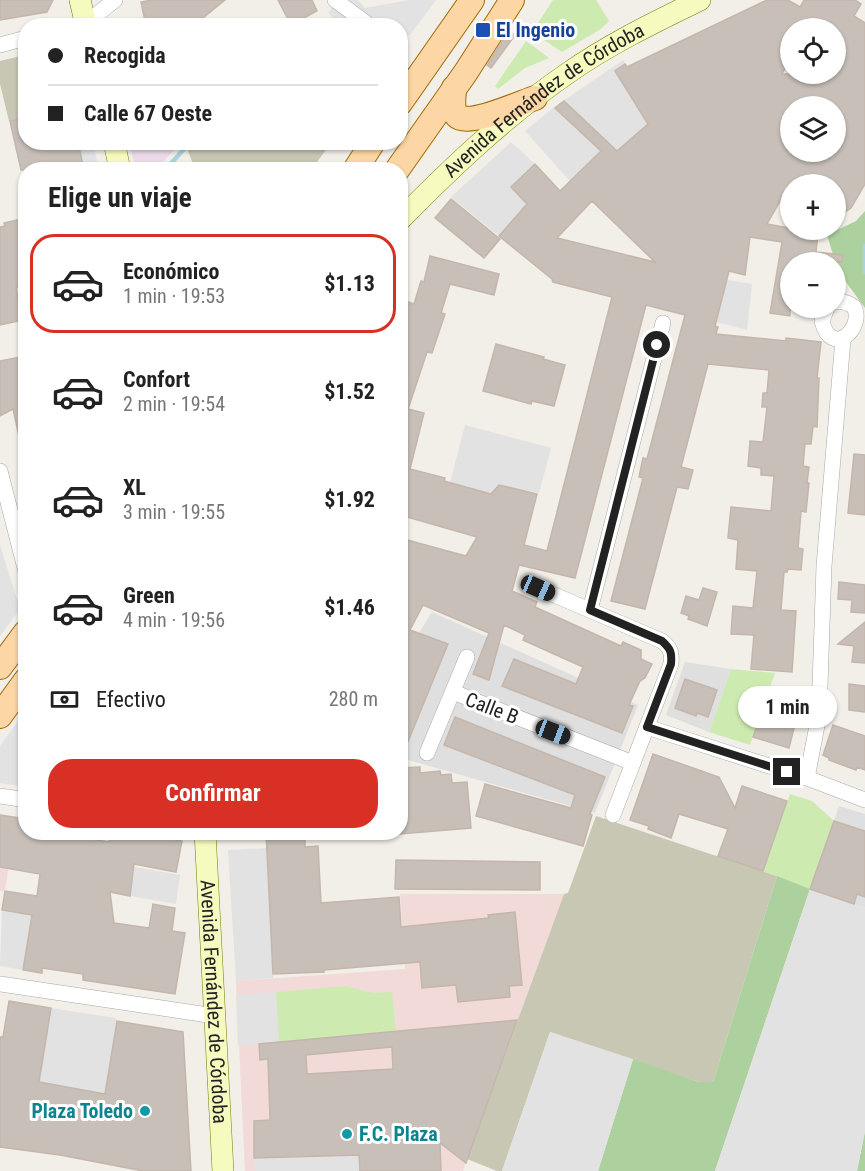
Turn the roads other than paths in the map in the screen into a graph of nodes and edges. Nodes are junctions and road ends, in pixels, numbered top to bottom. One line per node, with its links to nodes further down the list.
1 (80, 0): 7 (main road)
2 (115, 0): 8 (street)
3 (336, 0): 9 (street)
4 (472, 0): 13 (main road)
5 (512, 0): 12 (main road)
6 (699, 0): 14 (main road, Avenida Fernández de Córdoba)
7 (82, 18)
8 (92, 18)
9 (360, 18)
10 (18, 40): 11 (street)
11 (0, 45)
12 (454, 88): 14 (main road); 15 (main road)
13 (408, 92)
14 (535, 98): 16 (main road, Avenida Fernández de Córdoba)
15 (403, 162)
16 (408, 212)
17 (846, 302): 20 (street)
18 (822, 318): 20 (street)
19 (663, 323): 24 (street)
20 (843, 339): 34 (street)
21 (0, 471): 22 (street)
22 (18, 542)
23 (538, 588): 24 (street)
24 (590, 610): 31 (street)
25 (18, 643): 27 (main road)
26 (467, 657): 29 (street)
27 (0, 667)
28 (18, 691): 30 (main road)
29 (453, 692): 32 (street); 33 (street, Calle B)
30 (0, 716)
31 (647, 727): 33 (street); 34 (street)
32 (427, 753)
33 (633, 763): 38 (street)
34 (807, 778): 37 (street)
35 (0, 796): 36 (street)
36 (18, 799)
37 (865, 800)
38 (613, 815)
39 (206, 840): 41 (main road, Avenida Fernández de Córdoba)
40 (0, 984): 41 (street)
41 (215, 1016): 42 (main road, Avenida Fernández de Córdoba)
42 (223, 1171)

